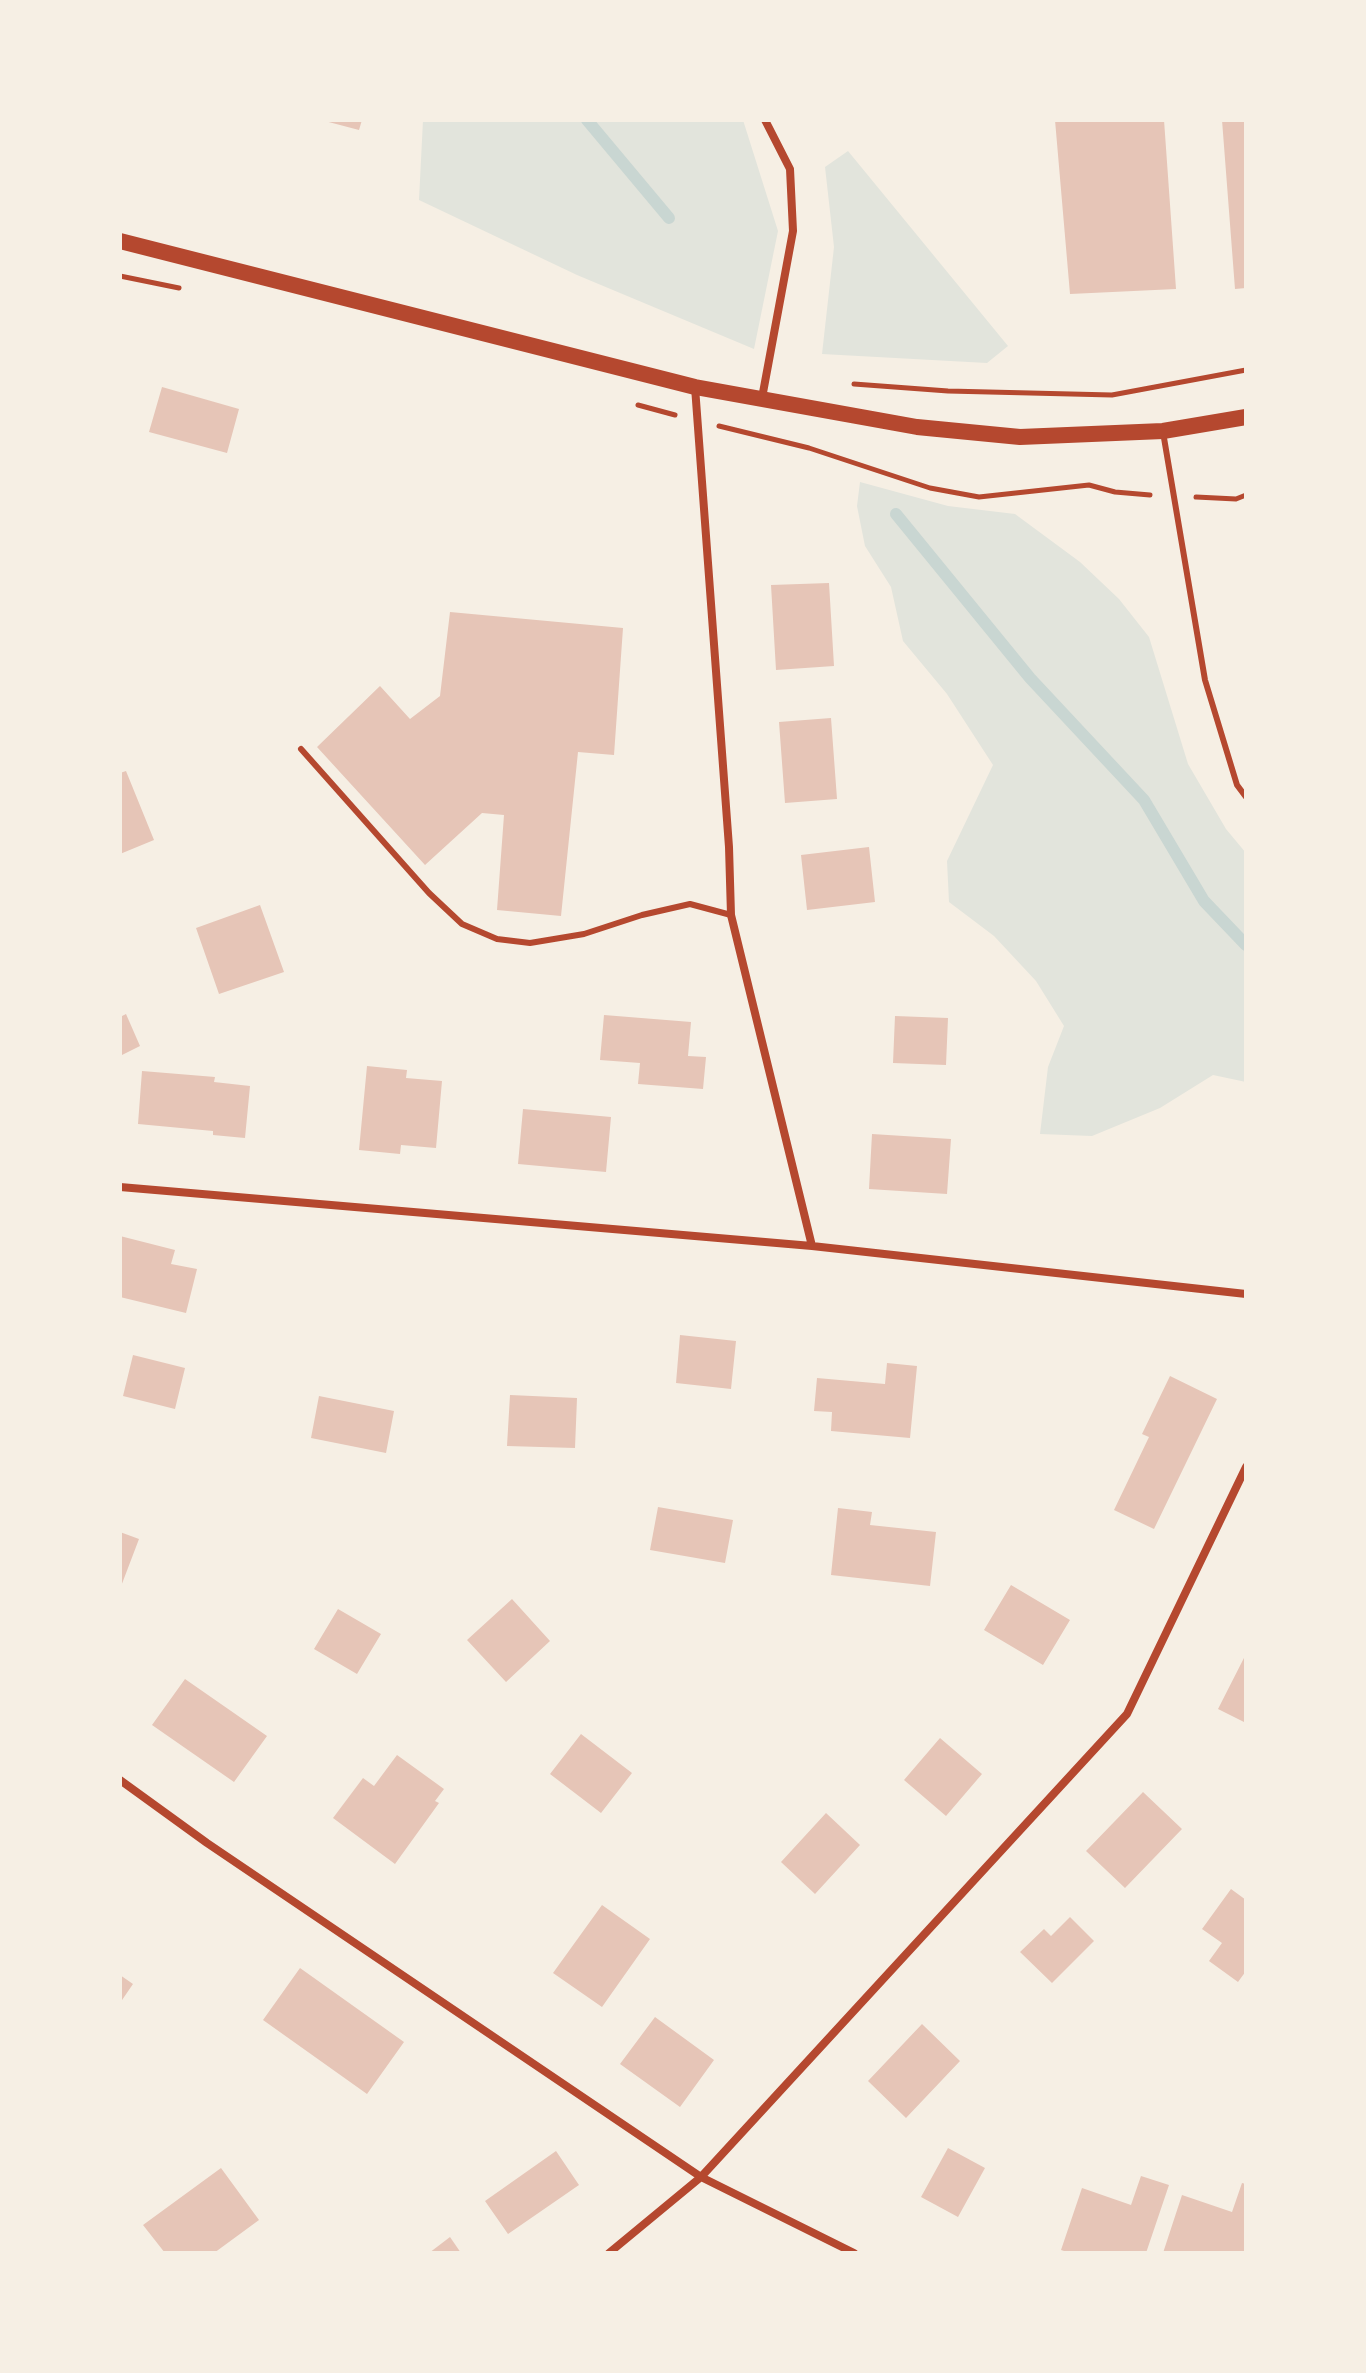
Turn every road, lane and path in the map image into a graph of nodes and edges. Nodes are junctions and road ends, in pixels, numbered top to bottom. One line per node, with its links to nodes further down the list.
1 (765, 120): 6 (street)
2 (120, 241): 5 (main road)
3 (1246, 370): 4 (path)
4 (844, 383)
5 (695, 387): 6 (main road); 11 (street)
6 (762, 398): 8 (main road)
7 (1246, 417): 8 (main road)
8 (1163, 431): 10 (lane)
9 (301, 749): 11 (lane)
10 (1246, 797)
11 (731, 915): 13 (street)
12 (120, 1187): 13 (street)
13 (812, 1246): 14 (street)
14 (1246, 1294)
15 (1246, 1467): 17 (street)
16 (120, 1780): 17 (street)
17 (701, 2177): 18 (street); 19 (street)
18 (609, 2253)
19 (854, 2253)

